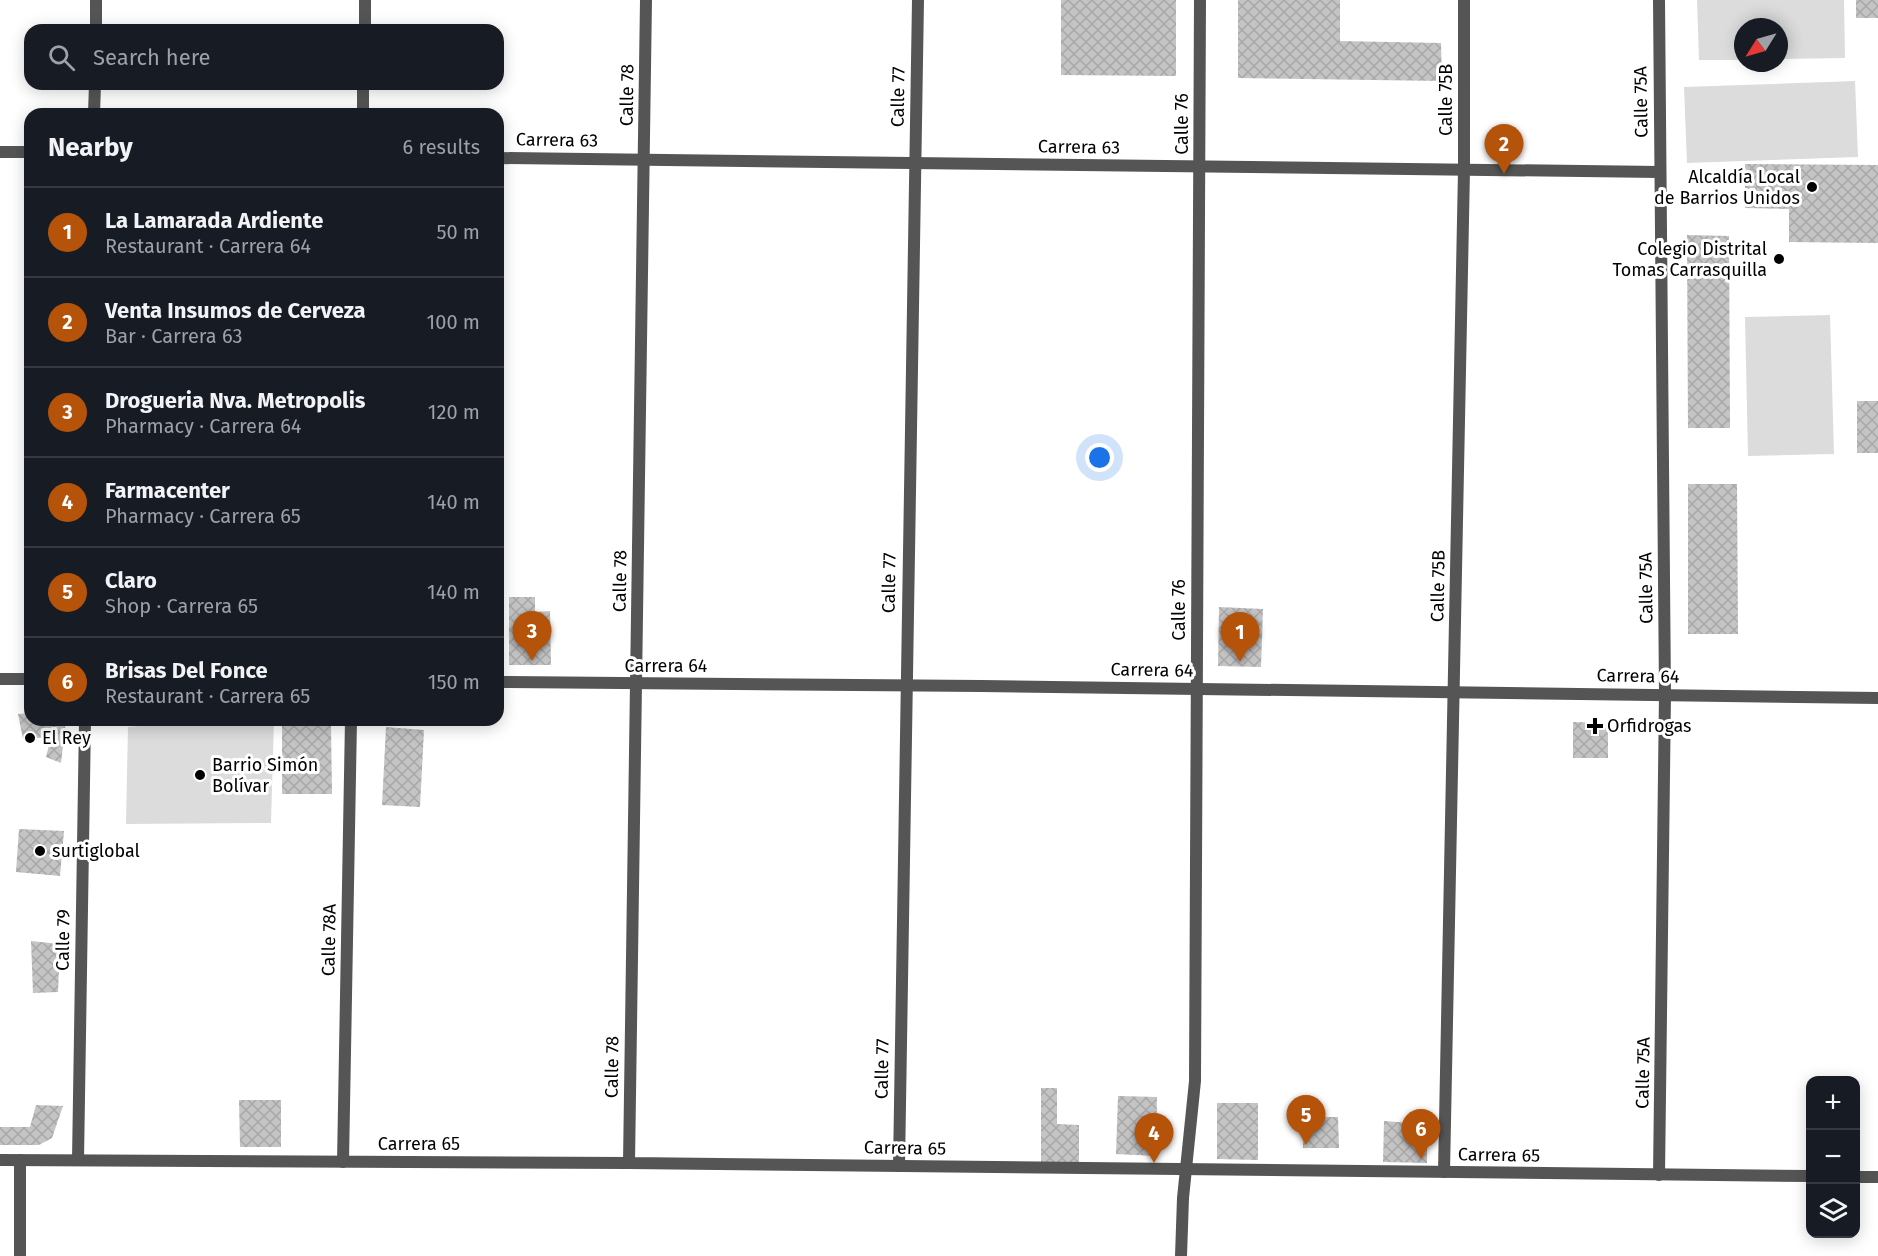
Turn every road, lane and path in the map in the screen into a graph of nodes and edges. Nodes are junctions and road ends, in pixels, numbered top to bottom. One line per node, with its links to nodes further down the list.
1 (96, 0): 8 (street)
2 (365, 0): 9 (street)
3 (646, 0): 17 (street, Calle 78)
4 (918, 0): 18 (street, Calle 77)
5 (1200, 0): 19 (street, Calle 76)
6 (1464, 0): 20 (street, Calle 75B)
7 (1659, 0): 21 (street, Calle 75A)
8 (96, 24)
9 (364, 24)
10 (95, 90): 12 (street)
11 (363, 90): 13 (street)
12 (94, 108)
13 (363, 108)
14 (0, 152): 15 (street)
15 (24, 152)
16 (504, 158): 17 (street, Carrera 63)
17 (644, 160): 18 (street, Carrera 63); 25 (street, Calle 78)
18 (915, 163): 19 (street, Carrera 63); 26 (street, Calle 77)
19 (1199, 166): 20 (street, Carrera 63); 27 (street, Calle 76)
20 (1464, 170): 21 (street, Carrera 63); 28 (street, Calle 75B)
21 (1660, 172): 29 (street, Calle 75A)
22 (0, 679): 23 (street)
23 (24, 679)
24 (504, 682): 25 (street, Carrera 64)
25 (636, 683): 26 (street, Carrera 64); 37 (street, Calle 78)
26 (905, 685): 27 (street, Carrera 64); 38 (street, Calle 77)
27 (1197, 688): 28 (street, Carrera 64); 39 (street, Calle 76)
28 (1454, 692): 29 (street, Carrera 64); 40 (street, Calle 75B)
29 (1665, 694): 30 (street, Carrera 64); 41 (street, Calle 75A)
30 (1878, 698)
31 (85, 726): 35 (street, Calle 79)
32 (351, 726): 36 (street, Calle 78A)
33 (0, 1160): 34 (street, Carrera 65)
34 (20, 1160): 35 (street, Carrera 65); 45 (street)
35 (78, 1160): 36 (street, Carrera 65)
36 (343, 1162): 37 (street, Carrera 65)
37 (629, 1163): 38 (street, Carrera 65)
38 (898, 1166): 39 (street, Carrera 65)
39 (1187, 1169): 40 (street, Carrera 65); 46 (street, Calle 76)
40 (1444, 1172): 41 (street, Carrera 65)
41 (1659, 1175): 42 (street, Carrera 65)
42 (1806, 1176)
43 (1860, 1177): 44 (street)
44 (1878, 1177)
45 (20, 1256)
46 (1181, 1256)

